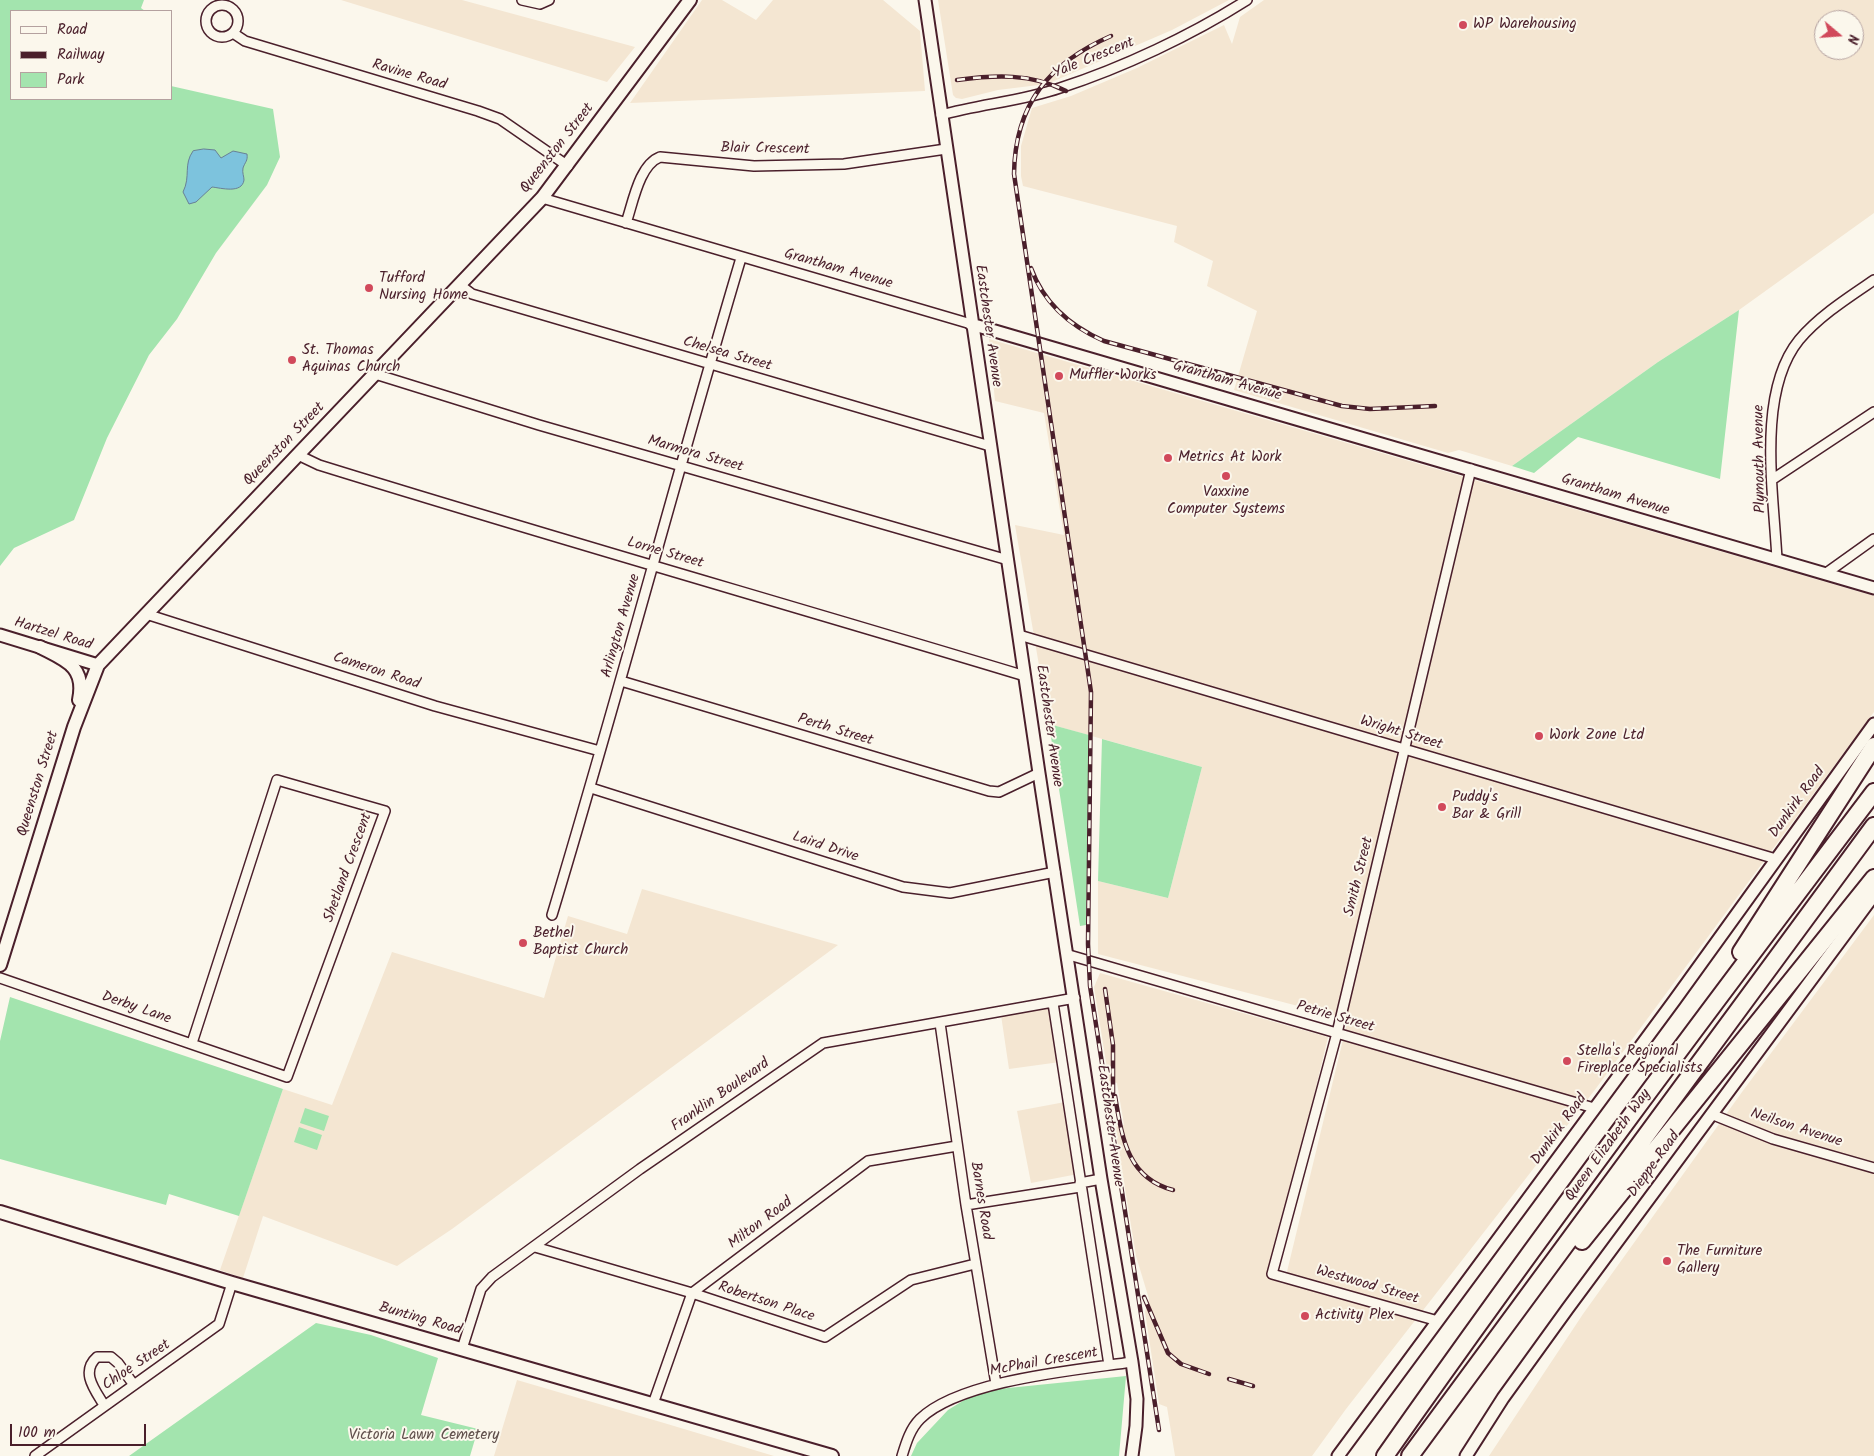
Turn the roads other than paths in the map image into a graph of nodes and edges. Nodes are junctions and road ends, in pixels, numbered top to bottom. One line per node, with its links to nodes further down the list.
1 (522, 0): 2 (street)
2 (548, 0)
3 (690, 0): 9 (main road, Queenston Street)
4 (925, 0): 7 (street, Eastchester Avenue)
5 (1247, 0): 7 (street, Yale Crescent)
6 (233, 33): 9 (street, Ravine Road)
7 (941, 115): 8 (street, Eastchester Avenue)
8 (946, 149): 11 (street, Blair Crescent); 15 (street, Eastchester Avenue)
9 (568, 166): 10 (main road, Queenston Street)
10 (542, 198): 11 (street, Grantham Avenue); 14 (main road, Queenston Street)
11 (626, 223): 12 (street, Grantham Avenue)
12 (741, 258): 15 (street, Grantham Avenue); 16 (street, Arlington Avenue)
13 (1874, 280): 23 (street, Plymouth Avenue)
14 (460, 285): 16 (street, Chelsea Street); 17 (main road, Queenston Street)
15 (972, 324): 19 (street, Eastchester Avenue); 22 (street, Grantham Avenue)
16 (710, 364): 19 (street, Chelsea Street); 21 (street, Arlington Avenue)
17 (375, 374): 20 (main road, Queenston Street); 21 (street, Marmora Street)
18 (1874, 412): 23 (street)
19 (990, 446): 25 (street, Eastchester Avenue)
20 (298, 455): 27 (street, Lorne Street); 30 (main road, Queenston Street)
21 (680, 465): 25 (street, Marmora Street); 27 (street, Arlington Avenue)
22 (1471, 469): 26 (street, Grantham Avenue); 40 (street, Smith Street)
23 (1773, 479): 26 (street, Plymouth Avenue)
24 (1874, 539): 28 (street)
25 (1008, 560): 32 (street, Eastchester Avenue)
26 (1777, 560): 28 (street, Grantham Avenue)
27 (654, 565): 35 (street, Lorne Street); 36 (street, Arlington Avenue)
28 (1825, 574): 29 (street, Grantham Avenue)
29 (1874, 588)
30 (146, 614): 34 (main road, Queenston Street); 41 (street, Cameron Road)
31 (0, 634): 33 (street, Hartzel Road)
32 (1020, 635): 35 (street, Eastchester Avenue); 40 (street, Wright Street)
33 (40, 647): 34 (street, Hartzel Road); 38 (main road)
34 (98, 665): 38 (main road, Queenston Street)
35 (1025, 676): 42 (street, Eastchester Avenue)
36 (621, 681): 41 (street, Arlington Avenue); 42 (street, Perth Street)
37 (1874, 724): 46 (street, Dunkirk Road)
38 (74, 727): 52 (main road, Queenston Street)
39 (1874, 746): 54 (highway)
40 (1405, 750): 46 (street, Wright Street); 58 (street, Smith Street)
41 (600, 751): 43 (street, Arlington Avenue)
42 (1039, 773): 47 (street, Eastchester Avenue)
43 (591, 788): 47 (street, Laird Drive); 50 (street, Arlington Avenue)
44 (1874, 792): 54 (highway, Queen Elizabeth Way)
45 (1874, 826): 74 (highway, Queen Elizabeth Way)
46 (1776, 859): 61 (street, Dunkirk Road)
47 (1055, 872): 51 (street, Eastchester Avenue)
48 (1874, 878): 74 (highway)
49 (1872, 901): 62 (street, Dieppe Road)
50 (552, 915)
51 (1069, 955): 55 (street, Eastchester Avenue); 58 (street, Petrie Street)
52 (0, 964)
53 (0, 978): 59 (street, Derby Lane)
54 (1722, 992): 88 (highway, Queen Elizabeth Way)
55 (1076, 998): 56 (street, Franklin Boulevard); 65 (street, Eastchester Avenue)
56 (1053, 1003): 57 (street, Franklin Boulevard); 66 (street)
57 (940, 1023): 63 (street, Barnes Road); 69 (street, Franklin Boulevard)
58 (1337, 1032): 61 (street, Petrie Street); 71 (street, Smith Street)
59 (192, 1043): 60 (street, Derby Lane); 60 (street, Shetland Crescent)
60 (262, 1068)
61 (1594, 1108): 75 (street, Dunkirk Road)
62 (1711, 1114): 64 (street, Neilson Avenue); 90 (street, Dieppe Road)
63 (957, 1146): 67 (street, Barnes Road); 73 (street, Milton Road)
64 (1874, 1168)
65 (1102, 1179): 66 (street); 77 (street, Eastchester Avenue)
66 (1080, 1185): 67 (street); 78 (street)
67 (966, 1205): 70 (street, Barnes Road)
68 (0, 1212): 72 (main road, Bunting Road)
69 (535, 1247): 73 (street, Robertson Place); 76 (street, Franklin Boulevard)
70 (976, 1264): 73 (street, Robertson Place); 79 (street, Barnes Road)
71 (1288, 1278): 75 (street, Westwood Street)
72 (232, 1283): 76 (main road, Bunting Road); 80 (street, Chloe Street)
73 (692, 1294): 81 (street)
74 (1525, 1304): 89 (highway, Queen Elizabeth Way)
75 (1438, 1321): 87 (street, Dunkirk Road)
76 (462, 1349): 81 (main road, Bunting Road)
77 (1132, 1362): 78 (street, McPhail Crescent); 86 (street, Eastchester Avenue)
78 (1109, 1365): 79 (street, McPhail Crescent)
79 (996, 1384): 85 (street, McPhail Crescent)
80 (134, 1385): 82 (street, Chloe Street); 82 (street)
81 (653, 1404): 84 (main road, Bunting Road)
82 (104, 1405): 83 (street, Chloe Street)
83 (34, 1456)
84 (832, 1456)
85 (902, 1456)
86 (1132, 1456)
87 (1338, 1456)
88 (1385, 1456)
89 (1410, 1456)
90 (1466, 1456)

